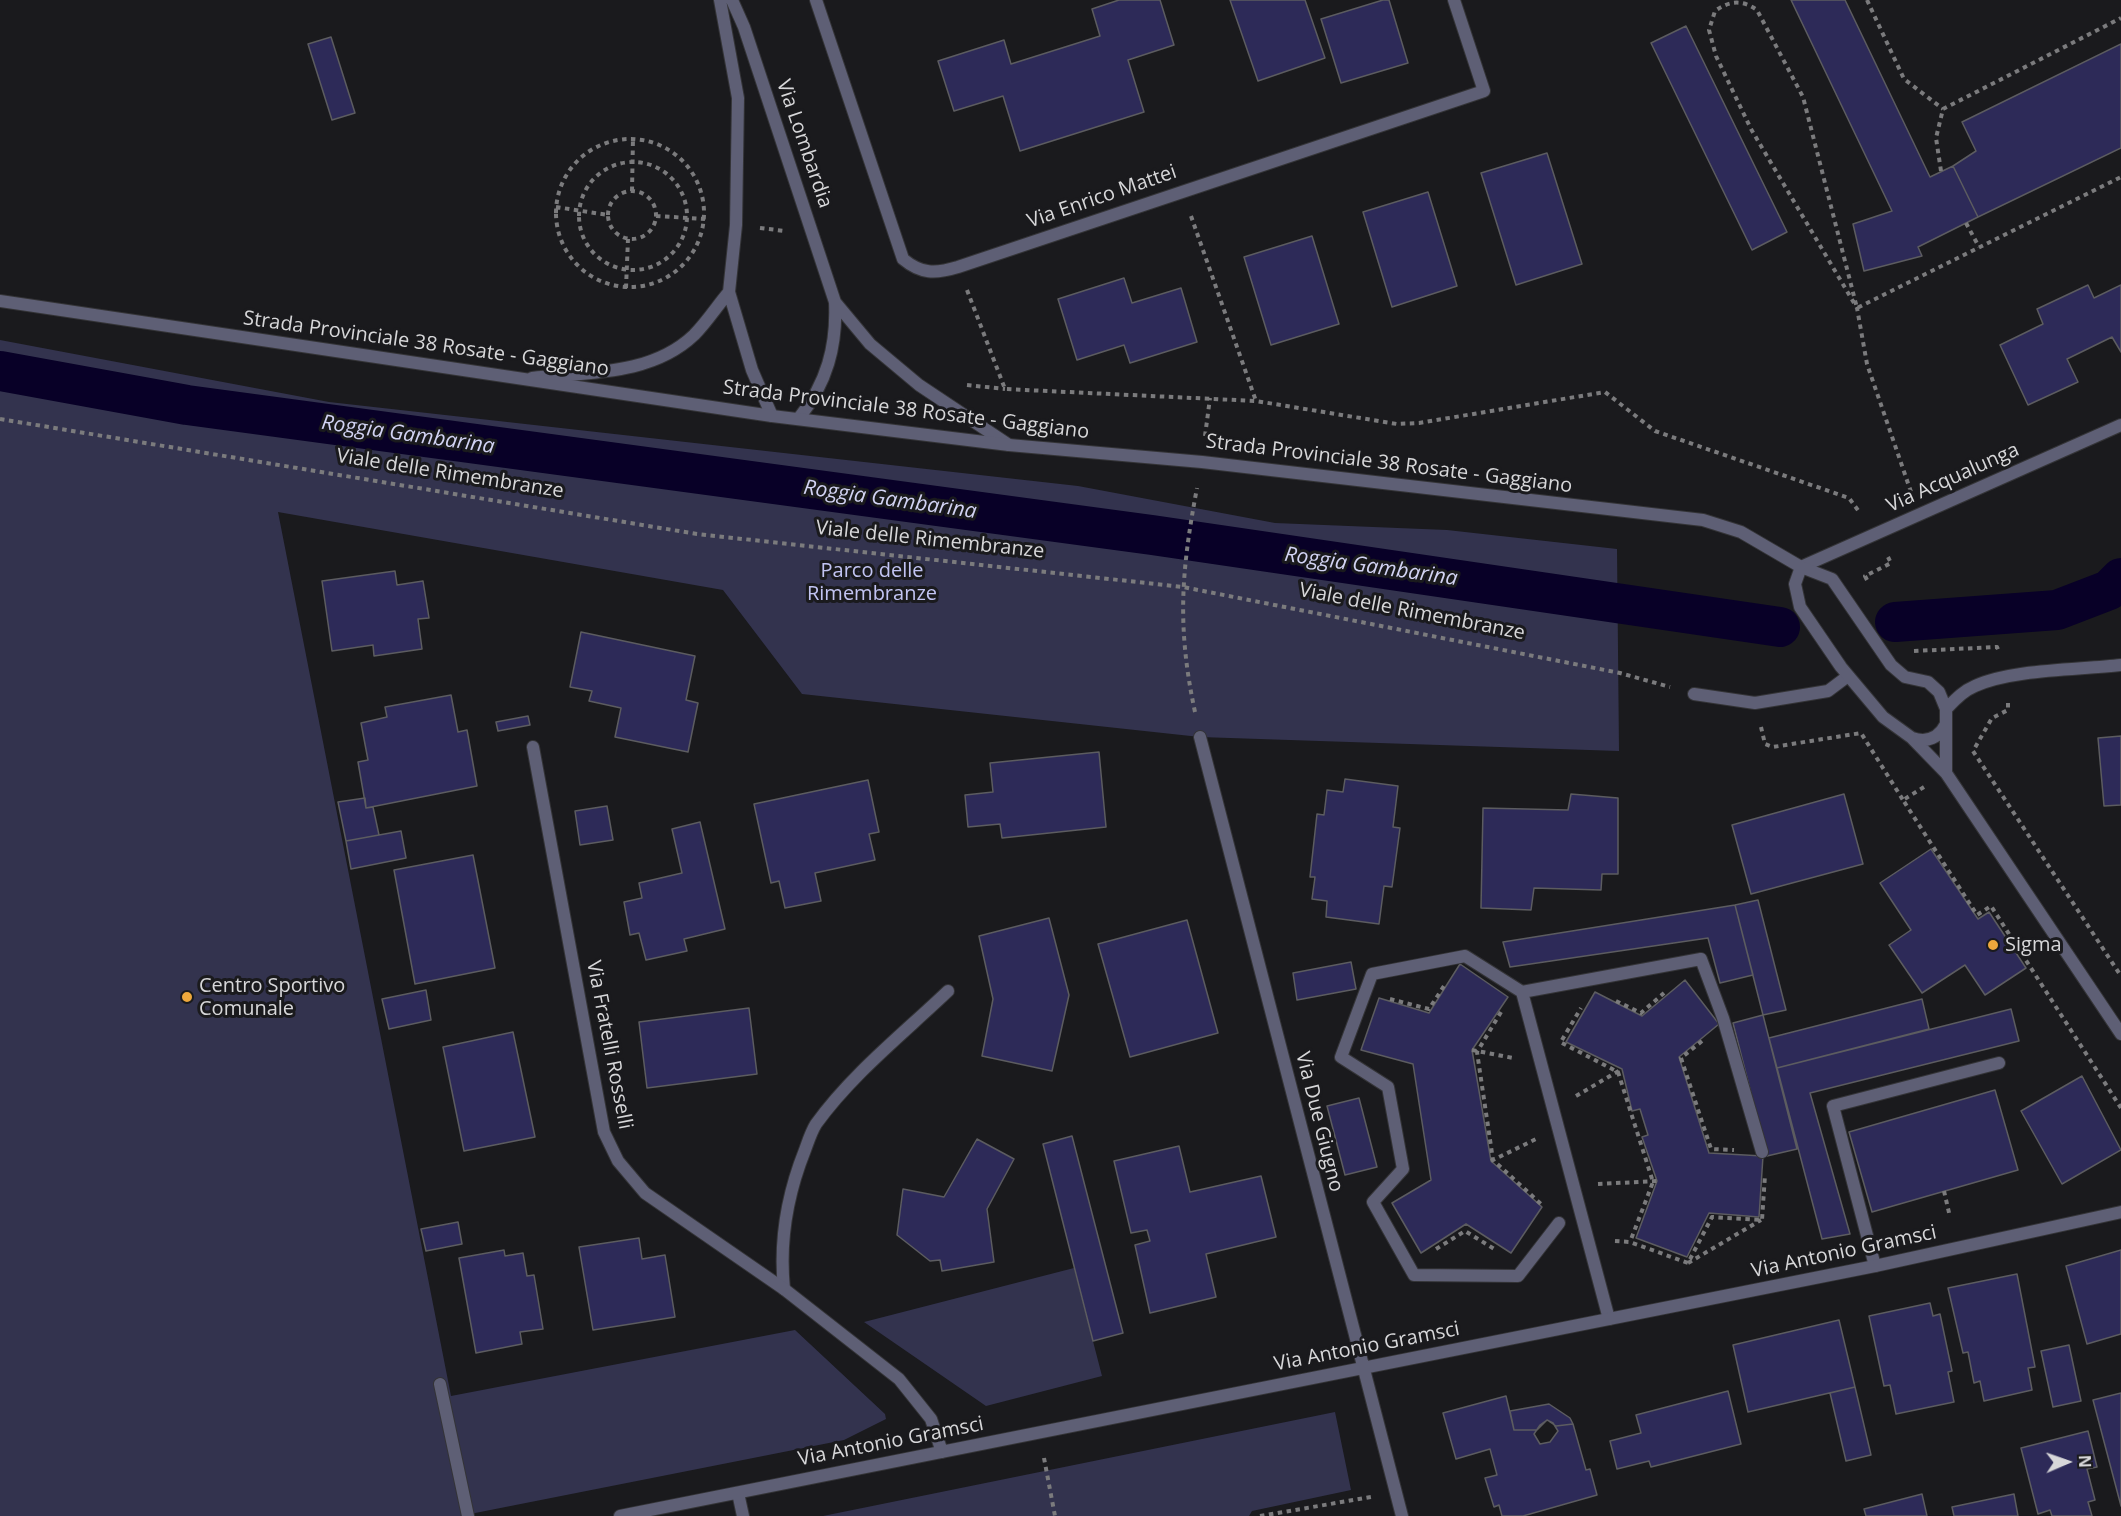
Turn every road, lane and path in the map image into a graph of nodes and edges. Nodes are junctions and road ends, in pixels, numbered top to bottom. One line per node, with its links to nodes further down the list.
1 (720, 0): 23 (street)
2 (732, 0): 25 (street, Via Lombardia)
3 (816, 0): 20 (street, Via Enrico Mattei)
4 (1454, 0): 12 (street, Via Enrico Mattei)
5 (1868, 0): 7 (path)
6 (2121, 18): 7 (path)
7 (1943, 109): 10 (path)
8 (633, 138): 9 (path); 14 (path); 22 (path)
9 (633, 161): 13 (path); 15 (path); 21 (path)
10 (1941, 171)
11 (2121, 177): 19 (path)
12 (1181, 190): 20 (street, Via Enrico Mattei); 28 (path)
13 (632, 191): 16 (path); 18 (path)
14 (556, 207): 15 (path); 22 (path)
15 (579, 211): 16 (path); 21 (path)
16 (608, 215): 18 (path)
17 (1966, 223): 19 (path)
18 (628, 239): 21 (path)
19 (1979, 248): 26 (path)
20 (958, 267): 28 (path)
21 (626, 270): 22 (path)
22 (626, 288)
23 (729, 292): 27 (street); 29 (street)
24 (0, 301): 27 (street, Strada Provinciale 38 Rosate - Gaggiano)
25 (835, 302): 30 (street, Via Lombardia); 33 (street, Via Lombardia)
26 (1857, 308): 26 (path); 34 (path)
27 (525, 379): 29 (street, Strada Provinciale 38 Rosate - Gaggiano)
28 (1256, 401): 36 (path)
29 (772, 416): 30 (street, Strada Provinciale 38 Rosate - Gaggiano)
30 (800, 418): 33 (street, Strada Provinciale 38 Rosate - Gaggiano)
31 (0, 419): 39 (path, Viale delle Rimembranze)
32 (2121, 425): 34 (street, Via Acqualunga)
33 (1009, 445): 37 (street, Strada Provinciale 38 Rosate - Gaggiano)
34 (1919, 515): 36 (street, Via Acqualunga)
35 (1192, 518): 39 (path)
36 (1875, 534): 37 (street, Via Acqualunga); 38 (path)
37 (1801, 567): 42 (street); 46 (street, Strada Provinciale 38 Rosate - Gaggiano)
38 (1870, 586)
39 (1183, 587): 44 (path, Viale delle Rimembranze); 48 (path)
40 (1907, 651): 43 (path)
41 (2121, 665): 43 (street)
42 (1848, 676): 45 (street); 49 (street)
43 (2006, 677): 46 (street); 53 (path)
44 (1694, 694): 45 (street)
45 (1755, 703): 52 (path)
46 (1946, 709): 47 (street)
47 (1946, 724): 49 (street); 51 (street)
48 (1200, 737): 95 (street, Via Due Giugno)
49 (1912, 738): 51 (street)
50 (533, 747): 93 (street, Via Fratelli Rosselli)
51 (1946, 772): 52 (path); 62 (street)
52 (1903, 800): 73 (path)
53 (2121, 976)
54 (1447, 980): 58 (path)
55 (948, 991): 93 (street)
56 (1667, 991): 59 (path)
57 (1522, 992): 75 (street); 86 (street); 94 (street)
58 (1387, 998)
59 (1612, 998)
60 (1505, 1006): 65 (path)
61 (1582, 1006): 64 (path)
62 (2121, 1034)
63 (1706, 1038): 75 (path)
64 (1561, 1042): 66 (path); 69 (path)
65 (1475, 1051): 67 (path); 76 (path)
66 (1563, 1053)
67 (1524, 1061)
68 (1998, 1063): 92 (street)
69 (1620, 1071): 71 (path); 78 (path)
70 (1572, 1086): 71 (path)
71 (1574, 1097): 72 (path)
72 (1577, 1108)
73 (2121, 1108)
74 (1540, 1137): 76 (path)
75 (1762, 1152): 85 (path)
76 (1492, 1161): 82 (path)
77 (1594, 1174): 79 (path)
78 (1655, 1181): 79 (path); 87 (path)
79 (1596, 1185): 81 (path)
80 (1944, 1191): 84 (path)
81 (1599, 1196)
82 (1547, 1208)
83 (2121, 1212): 92 (street, Via Antonio Gramsci)
84 (1950, 1217)
85 (1762, 1220): 91 (path); 91 (path)
86 (1559, 1223)
87 (1630, 1242): 88 (path); 91 (path)
88 (1614, 1252)
89 (1429, 1253): 90 (path)
90 (1504, 1254)
91 (1688, 1263)
92 (1875, 1266): 94 (street, Via Antonio Gramsci)
93 (784, 1288): 98 (street, Via Fratelli Rosselli)
94 (1609, 1319): 95 (street, Via Antonio Gramsci)
95 (1362, 1368): 97 (street, Via Antonio Gramsci); 100 (street, Via Due Giugno)
96 (440, 1384): 101 (street)
97 (1040, 1432): 98 (street, Via Antonio Gramsci); 104 (path)
98 (942, 1452): 99 (street, Via Antonio Gramsci)
99 (738, 1493): 102 (street, Via Antonio Gramsci); 103 (street)
100 (1396, 1493): 105 (path); 106 (street, Via Due Giugno)
101 (468, 1516)
102 (620, 1516)
103 (743, 1516)
104 (1055, 1516)
105 (1260, 1516)
106 (1402, 1516)

